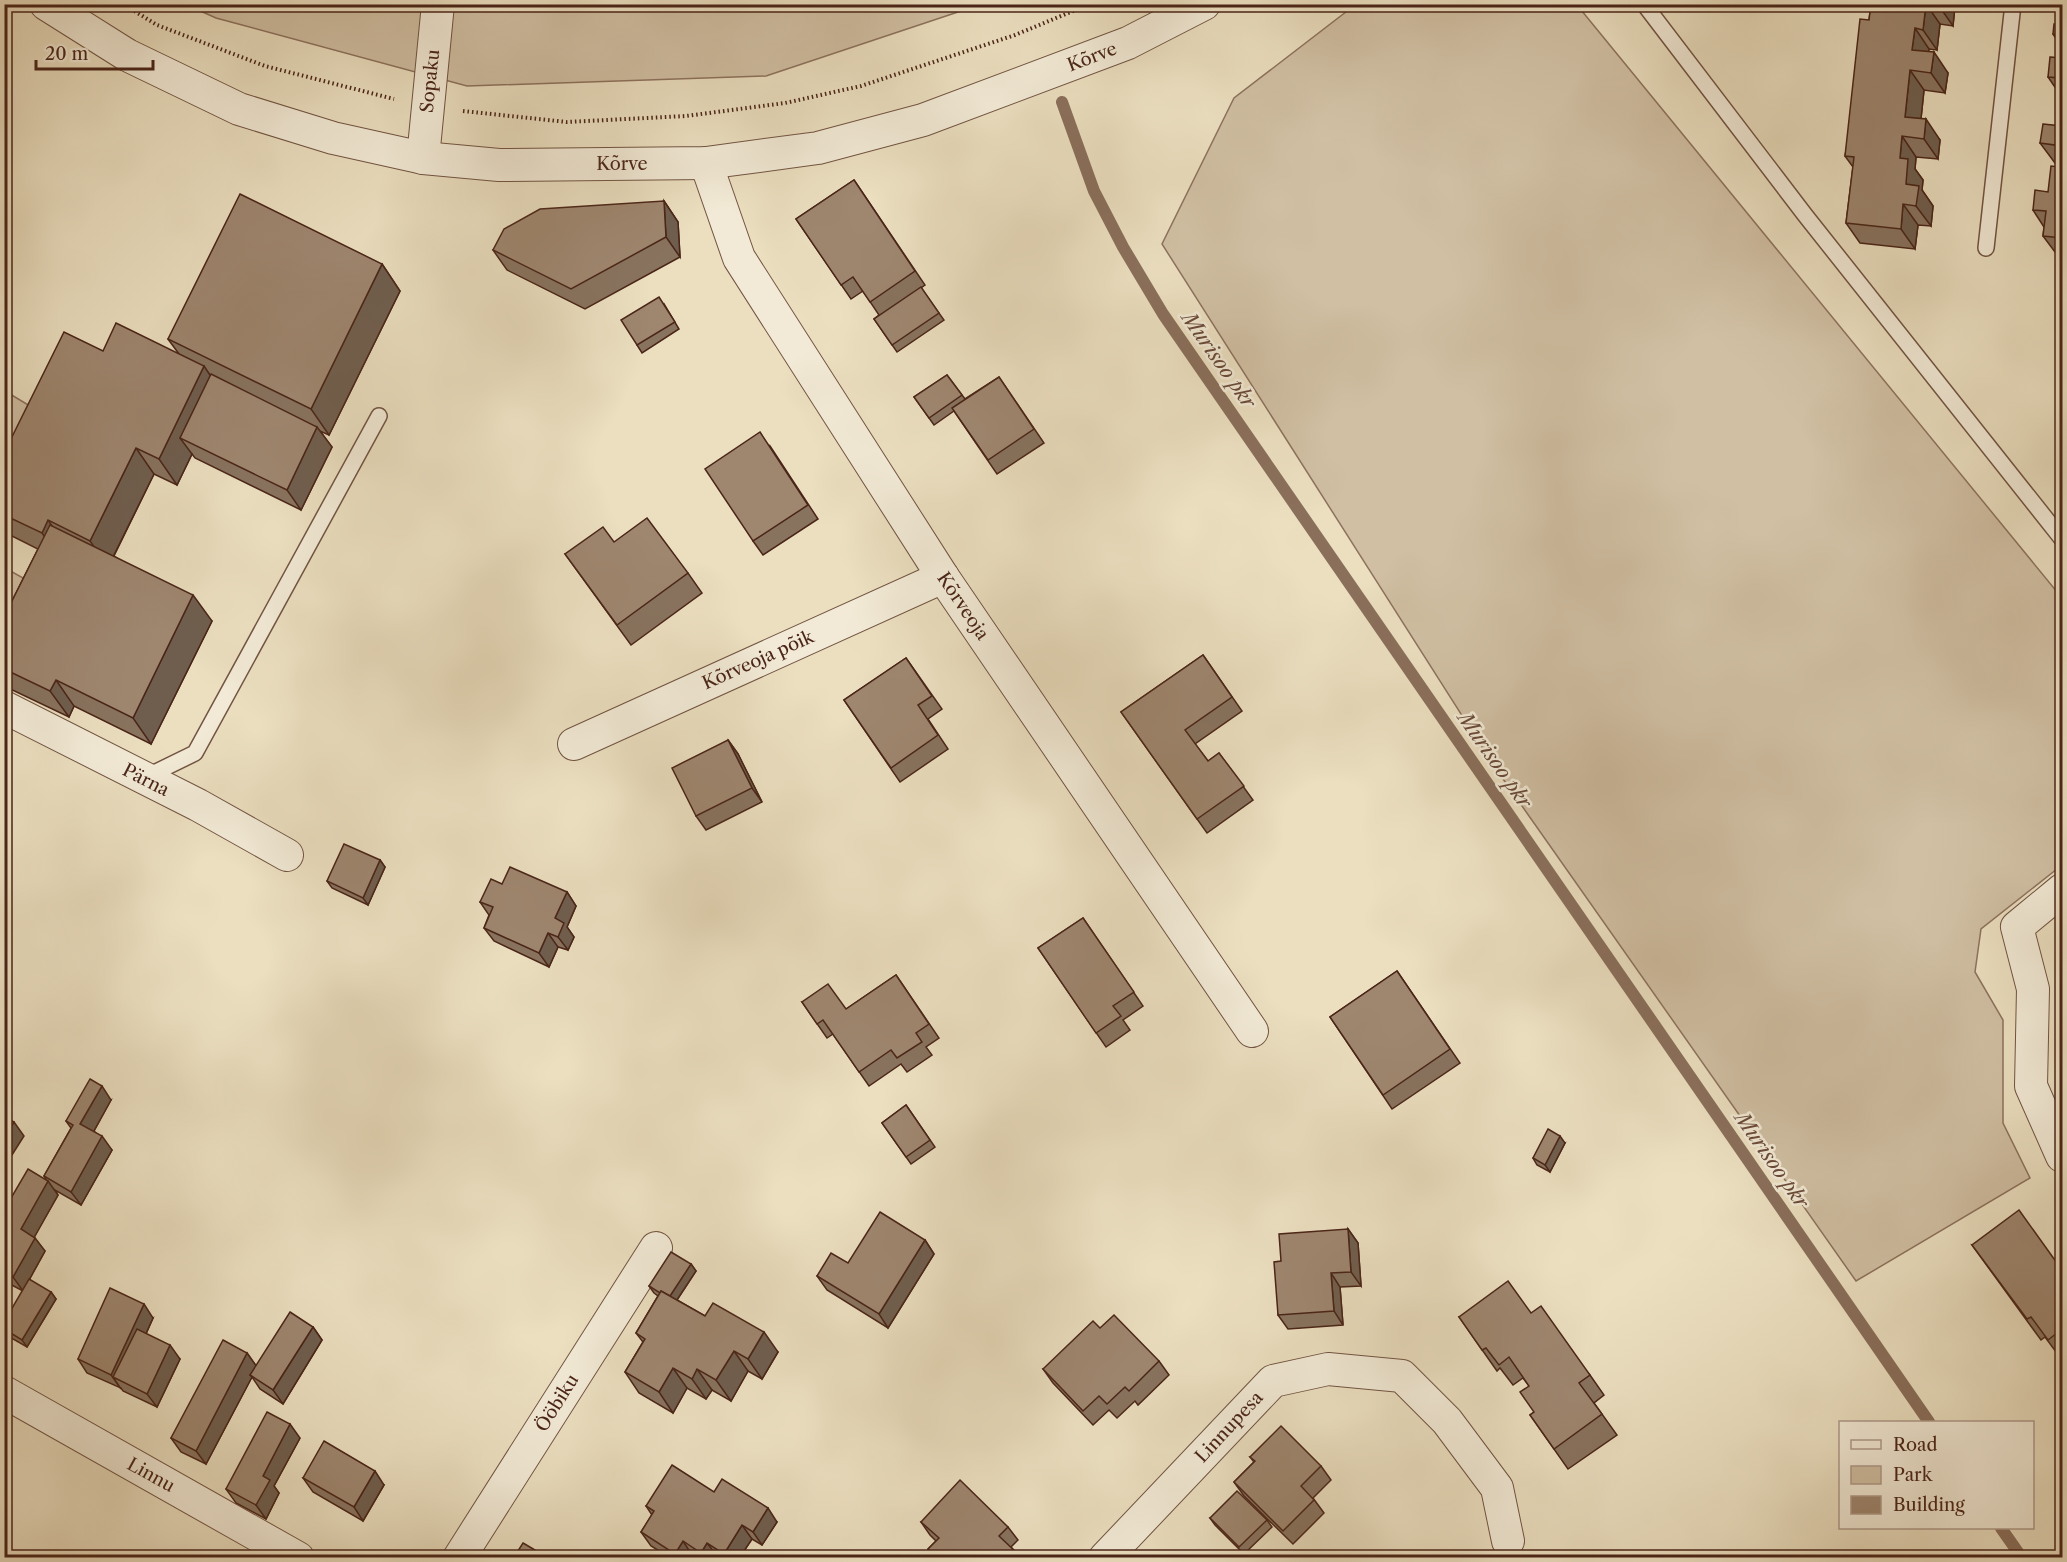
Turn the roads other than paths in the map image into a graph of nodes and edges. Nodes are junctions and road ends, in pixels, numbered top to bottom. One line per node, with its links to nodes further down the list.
1 (46, 4): 6 (street, Kõrve)
2 (438, 4): 6 (street, Sopaku)
3 (1204, 4): 7 (street, Kõrve)
4 (1644, 4): 10 (lane)
5 (2013, 4): 8 (lane)
6 (423, 158): 7 (street, Kõrve)
7 (705, 164): 11 (street, Kõrveoja)
8 (1986, 249)
9 (379, 416): 14 (lane)
10 (2062, 540)
11 (943, 577): 13 (street, Kõrveoja põik); 17 (street, Kõrveoja)
12 (4, 707): 14 (street, Pärna)
13 (574, 744)
14 (143, 779): 15 (street, Pärna)
15 (287, 855)
16 (2062, 890): 18 (street)
17 (1252, 1030)
18 (2062, 1156)
19 (656, 1248): 23 (street, Ööbiku)
20 (4, 1392): 22 (street, Linnu)
21 (1508, 1541): 24 (street, Linnupesa)
22 (298, 1557)
23 (459, 1557)
24 (1106, 1557)

